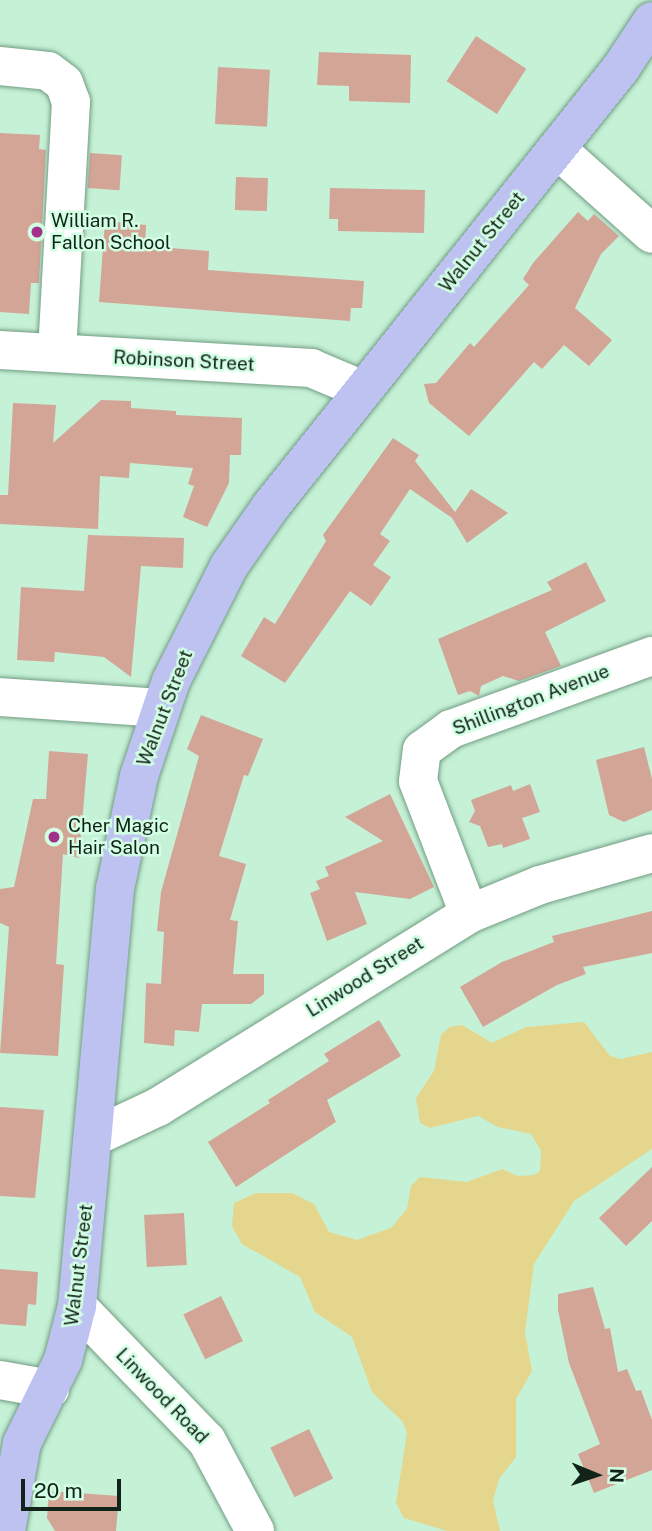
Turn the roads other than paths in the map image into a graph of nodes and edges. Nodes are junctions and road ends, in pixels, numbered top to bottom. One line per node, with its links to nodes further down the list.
1 (652, 21): 3 (main road, Walnut Street)
2 (0, 66): 6 (street)
3 (557, 149): 4 (street); 7 (main road, Walnut Street)
4 (652, 234)
5 (0, 350): 6 (street, Robinson Street)
6 (57, 353): 7 (street, Robinson Street)
7 (363, 390): 10 (main road, Walnut Street)
8 (652, 656): 12 (street, Shillington Avenue)
9 (0, 697): 10 (street)
10 (161, 708): 13 (main road, Walnut Street)
11 (652, 853): 12 (street, Linwood Street)
12 (469, 914): 13 (street, Linwood Street)
13 (94, 1137): 14 (main road, Walnut Street)
14 (77, 1306): 16 (main road, Walnut Street); 18 (street, Linwood Road)
15 (0, 1380): 16 (street)
16 (50, 1389): 17 (main road, Walnut Street)
17 (6, 1531)
18 (254, 1531)

